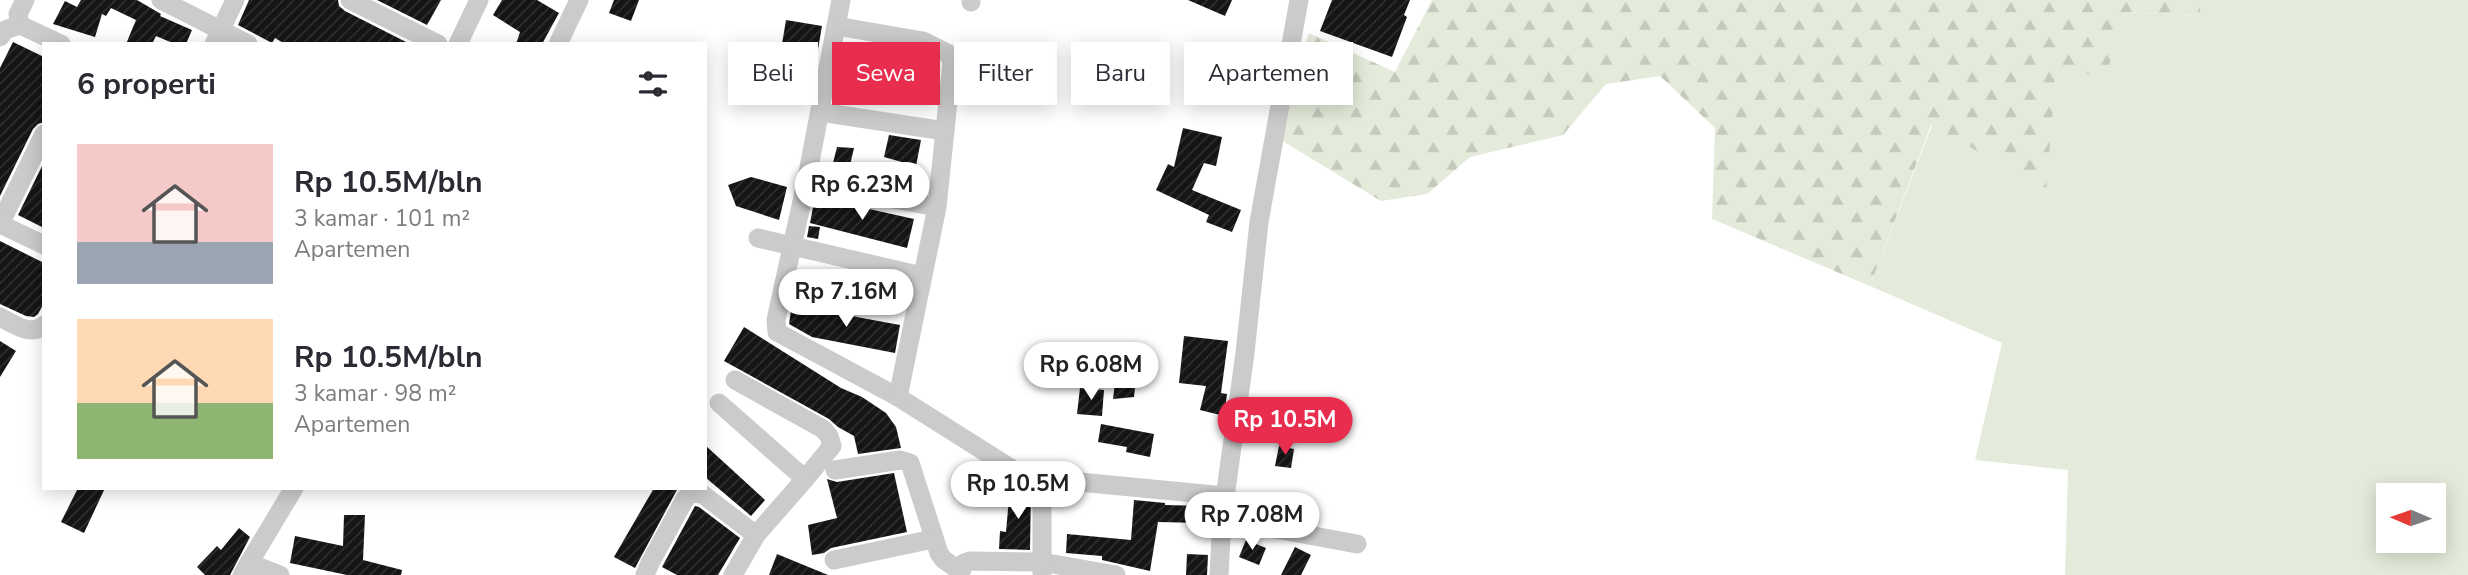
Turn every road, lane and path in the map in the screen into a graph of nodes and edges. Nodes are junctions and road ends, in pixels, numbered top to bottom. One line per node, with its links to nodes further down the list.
1 (25, 0): 9 (street)
2 (161, 0): 11 (street)
3 (235, 0): 11 (street)
4 (350, 0): 15 (street)
5 (478, 0): 16 (street)
6 (579, 0): 17 (street)
7 (841, 0): 10 (street)
8 (1299, 0): 37 (street)
9 (20, 25): 12 (street); 13 (street)
10 (836, 26): 18 (street); 19 (street)
11 (217, 36): 14 (street)
12 (0, 37)
13 (57, 42)
14 (240, 42)
15 (434, 42)
16 (459, 42)
17 (559, 42)
18 (820, 111): 19 (street); 21 (street)
19 (945, 131): 22 (street)
20 (42, 138): 23 (street)
21 (806, 183): 22 (street); 26 (street)
22 (937, 207): 27 (street)
23 (0, 224): 25 (street)
24 (758, 238): 26 (street)
25 (42, 244)
26 (792, 247): 27 (street); 31 (street)
27 (922, 275): 31 (street)
28 (0, 317): 29 (street)
29 (42, 327)
30 (736, 380): 34 (street)
31 (898, 397): 37 (street)
32 (719, 403): 34 (street)
33 (835, 470): 40 (street)
34 (805, 479): 39 (street)
35 (293, 490): 43 (street)
36 (1042, 494): 44 (street)
37 (1225, 496): 38 (street)
38 (1222, 519): 41 (street); 50 (street)
39 (756, 535): 47 (street); 48 (street)
40 (933, 539): 42 (street); 45 (street)
41 (1357, 544)
42 (834, 559)
43 (245, 569): 46 (street)
44 (1042, 569): 45 (street); 49 (street)
45 (960, 573)
46 (280, 575)
47 (645, 575)
48 (733, 575)
49 (1116, 575)
50 (1219, 575)

